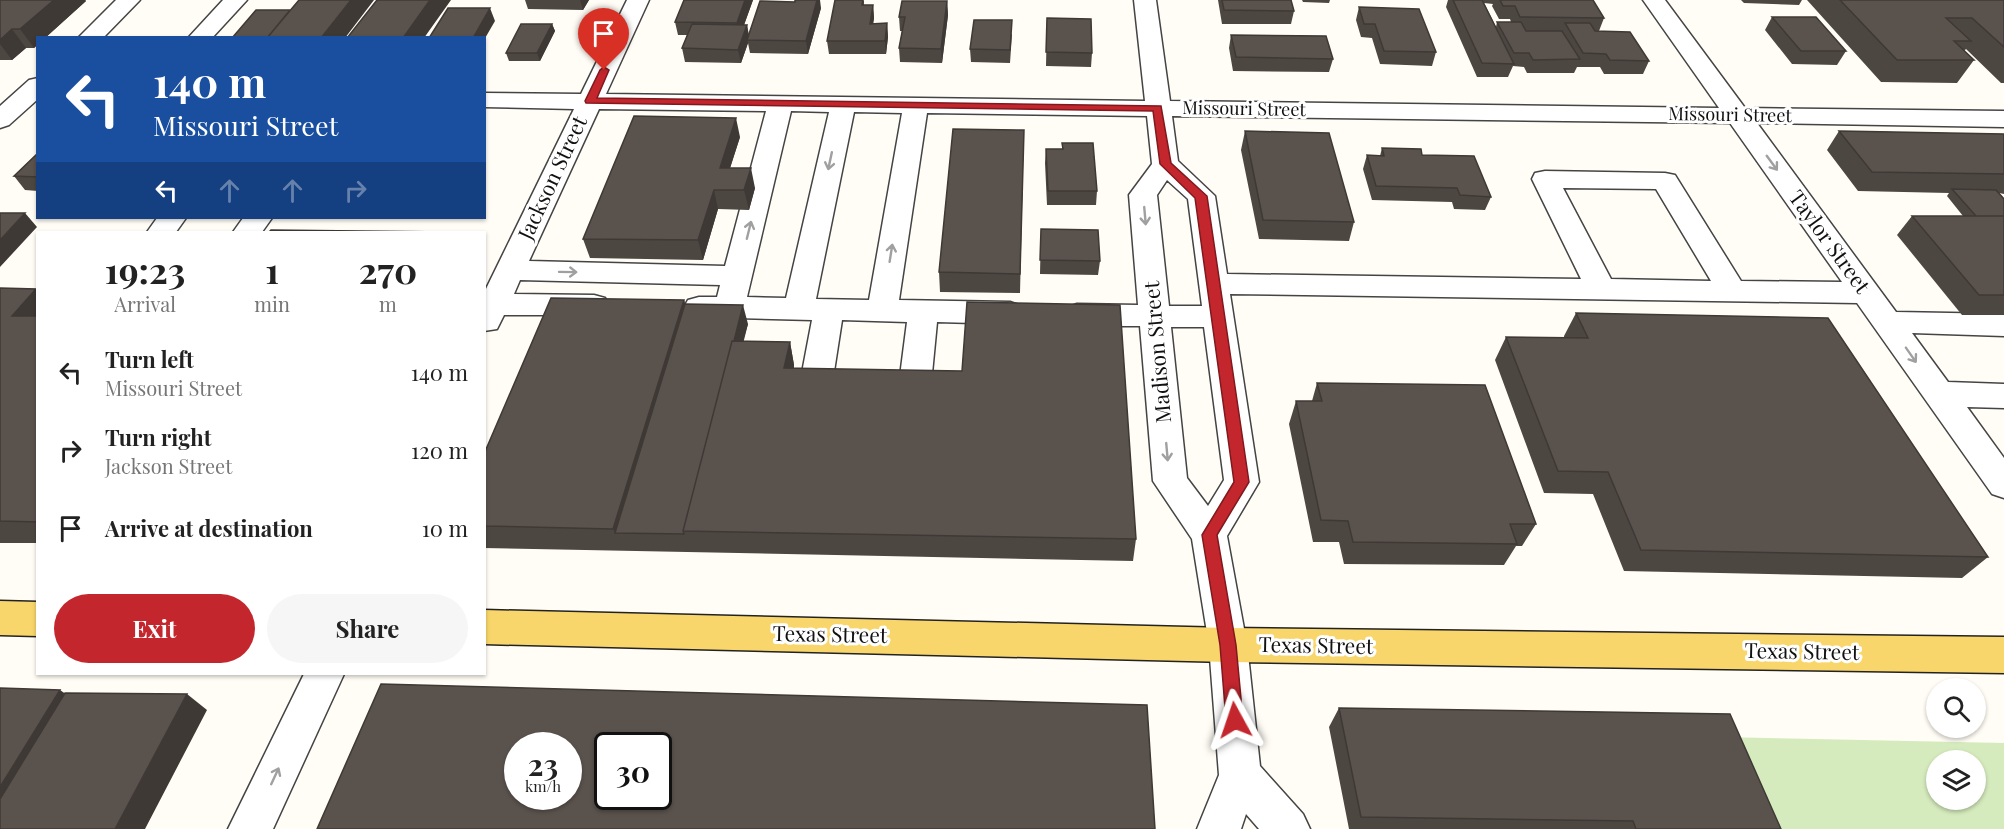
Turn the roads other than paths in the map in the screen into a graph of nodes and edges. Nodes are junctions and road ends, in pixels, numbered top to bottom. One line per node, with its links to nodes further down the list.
1 (129, 0): 6 (street)
2 (236, 0): 7 (street)
3 (638, 0): 11 (street, Jackson Street)
4 (1145, 0): 15 (street)
5 (1654, 0): 16 (street, Taylor Street)
6 (91, 36)
7 (201, 36)
8 (34, 91): 9 (street); 19 (street)
9 (0, 94)
10 (491, 100): 11 (street, Missouri Street); 17 (street)
11 (590, 101): 12 (street, Missouri Street); 25 (street, Jackson Street)
12 (781, 103): 13 (street, Missouri Street); 26 (street, one-way to 12)
13 (843, 104): 14 (street, Missouri Street); 34 (street, one-way to 34)
14 (916, 105): 15 (street, Missouri Street); 37 (street, one-way to 14)
15 (1157, 108): 16 (street, Missouri Street); 20 (street)
16 (1738, 115): 18 (street, Missouri Street); 30 (street, Taylor Street, one-way to 30)
17 (486, 117)
18 (2004, 119)
19 (0, 120)
20 (1165, 164): 27 (street); 39 (street, Madison Street, one-way to 39)
21 (171, 219): 23 (street)
22 (257, 219): 24 (street)
23 (161, 231)
24 (248, 231)
25 (510, 270): 26 (street, one-way to 26); 35 (street, Jackson Street)
26 (738, 276): 33 (street)
27 (1215, 284): 28 (street); 40 (street)
28 (1601, 289): 29 (street); 29 (street)
29 (1732, 291): 30 (street)
30 (1866, 293): 41 (street, Taylor Street)
31 (627, 306): 35 (street)
32 (672, 307): 33 (street)
33 (729, 308): 34 (street)
34 (798, 309): 36 (street)
35 (488, 310)
36 (829, 310): 37 (street); 43 (street)
37 (882, 311): 38 (street)
38 (923, 312): 39 (street); 44 (street)
39 (1155, 316): 40 (street); 48 (street, Madison Street, one-way to 48)
40 (1219, 317): 48 (street)
41 (1887, 322): 42 (street); 45 (street, Taylor Street, one-way to 45)
42 (2004, 325)
43 (817, 378)
44 (915, 384)
45 (1938, 394): 46 (street); 47 (street, Taylor Street)
46 (2004, 396)
47 (2004, 484)
48 (1209, 535): 52 (street, Madison Street)
49 (0, 618): 50 (main road)
50 (36, 618)
51 (486, 627): 52 (main road, Texas Street)
52 (1228, 645): 53 (main road, Texas Street); 55 (street, Madison Street)
53 (2004, 655)
54 (324, 675): 56 (street, one-way to 54)
55 (1240, 775): 57 (street, Madison Street); 58 (street)
56 (250, 829)
57 (1219, 829)
58 (1288, 829)

